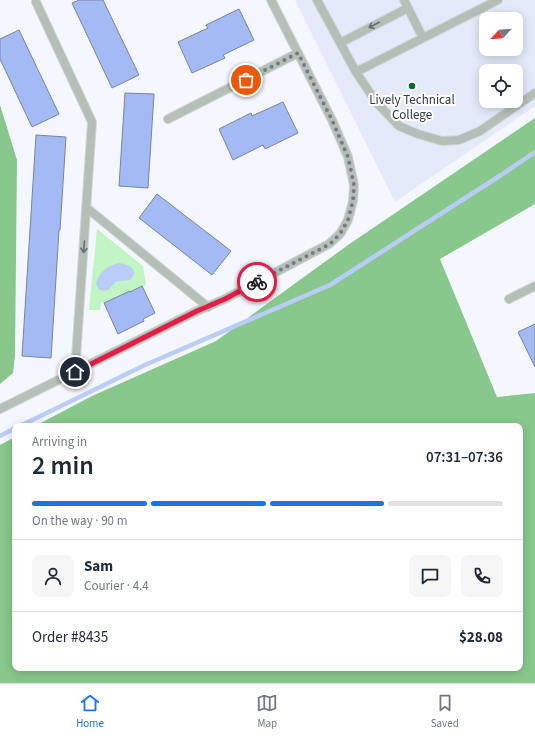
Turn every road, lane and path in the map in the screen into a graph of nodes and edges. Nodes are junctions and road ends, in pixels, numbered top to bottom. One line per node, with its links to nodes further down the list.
1 (271, 0): 9 (lane)
2 (316, 0): 8 (lane)
3 (404, 0): 6 (lane)
4 (498, 0): 7 (lane)
5 (36, 2): 13 (lane)
6 (408, 8): 7 (lane); 8 (lane, one-way to 8)
7 (423, 38): 10 (lane)
8 (340, 43): 10 (lane)
9 (298, 53): 12 (lane); 16 (lane)
10 (356, 72): 11 (lane)
11 (535, 93)
12 (168, 119)
13 (86, 208): 16 (lane); 17 (lane, one-way to 17)
14 (535, 286): 15 (lane)
15 (509, 299)
16 (208, 307): 17 (lane)
17 (75, 372): 18 (lane)
18 (0, 409)

